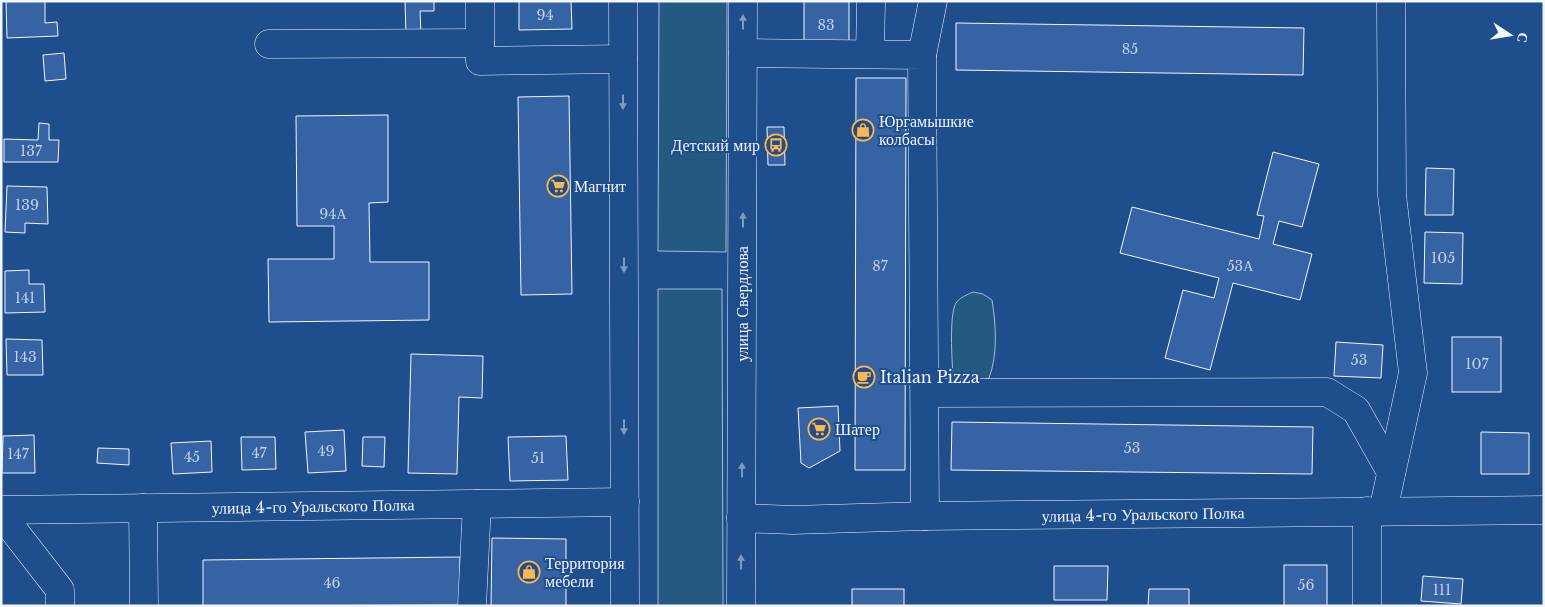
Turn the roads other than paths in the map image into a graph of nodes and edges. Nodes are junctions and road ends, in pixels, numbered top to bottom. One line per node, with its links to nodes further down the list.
1 (480, 1): 7 (street)
2 (623, 1): 12 (street)
3 (743, 1): 9 (street, улица Свердлова, one-way to 3)
4 (870, 1): 10 (street)
5 (933, 1): 11 (street)
6 (1391, 1): 14 (street)
7 (480, 43): 8 (street); 12 (street)
8 (269, 44)
9 (743, 53): 10 (street); 23 (street, улица Свердлова, one-way to 9)
10 (870, 54): 11 (street)
11 (922, 55): 13 (street)
12 (623, 59): 15 (street, one-way to 15)
13 (926, 393): 14 (street); 22 (street)
14 (1391, 472): 20 (street)
15 (625, 502): 16 (street, улица 4-го Уральского Полка); 27 (street)
16 (477, 504): 17 (street, улица 4-го Уральского Полка); 26 (street)
17 (143, 508): 18 (street, улица 4-го Уральского Полка); 25 (street)
18 (1, 510)
19 (1544, 510): 20 (street, улица 4-го Уральского Полка)
20 (1375, 511): 22 (street, улица 4-го Уральского Полка); 29 (street)
21 (1, 514): 24 (street)
22 (925, 516): 23 (street, улица 4-го Уральского Полка)
23 (741, 518): 28 (street, улица Свердлова, one-way to 23)
24 (60, 606)
25 (144, 606)
26 (472, 606)
27 (625, 606)
28 (741, 606)
29 (1367, 606)

